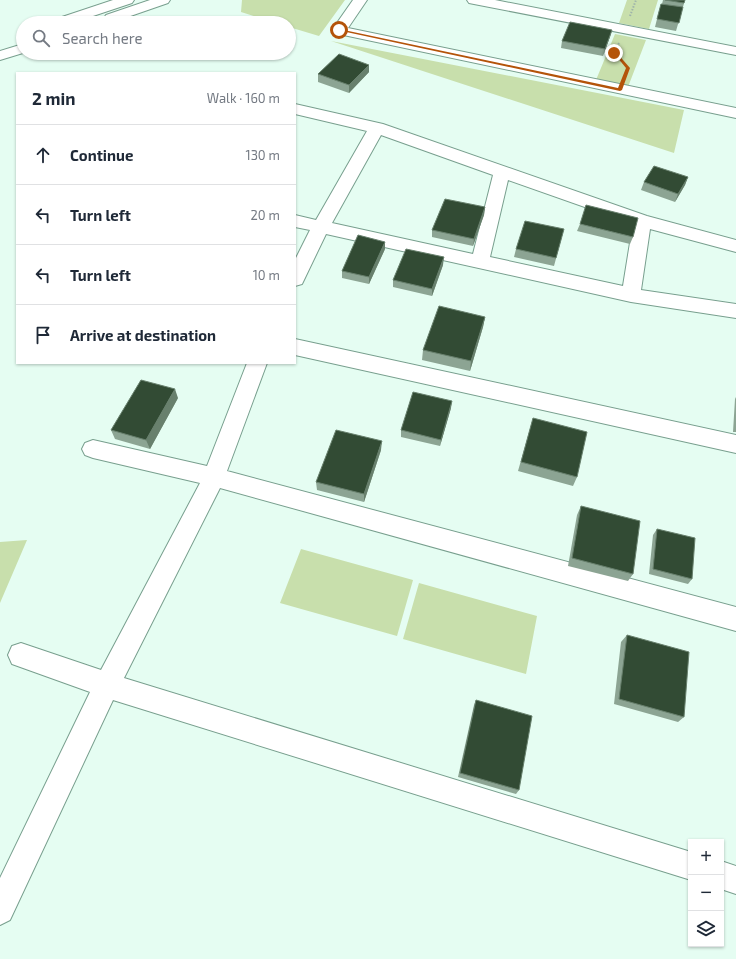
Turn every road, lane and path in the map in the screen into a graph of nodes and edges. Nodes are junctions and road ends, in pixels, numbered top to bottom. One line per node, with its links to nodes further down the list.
1 (127, 0): 6 (street)
2 (163, 0): 7 (street)
3 (360, 0): 14 (street)
4 (474, 0): 8 (street)
5 (636, 0): 8 (path)
6 (79, 16)
7 (117, 16)
8 (624, 29): 12 (street); 14 (path)
9 (16, 37): 10 (street)
10 (0, 42)
11 (16, 50): 13 (street)
12 (736, 51)
13 (0, 56)
14 (620, 90): 16 (street)
15 (296, 109): 17 (street)
16 (736, 113)
17 (376, 128): 18 (street); 21 (street)
18 (502, 172): 20 (street); 23 (street)
19 (296, 221): 21 (street)
20 (642, 221): 22 (street); 25 (street)
21 (322, 226): 23 (street); 24 (street)
22 (736, 246)
23 (480, 261): 25 (street)
24 (296, 277)
25 (631, 295): 26 (street)
26 (736, 311)
27 (296, 347): 29 (street)
28 (257, 364): 31 (street)
29 (736, 444)
30 (93, 449): 31 (street)
31 (214, 477): 32 (street); 34 (street)
32 (736, 620)
33 (21, 655): 34 (street)
34 (107, 685): 35 (street); 38 (street)
35 (688, 865)
36 (724, 876): 37 (street)
37 (736, 880)
38 (0, 910)

